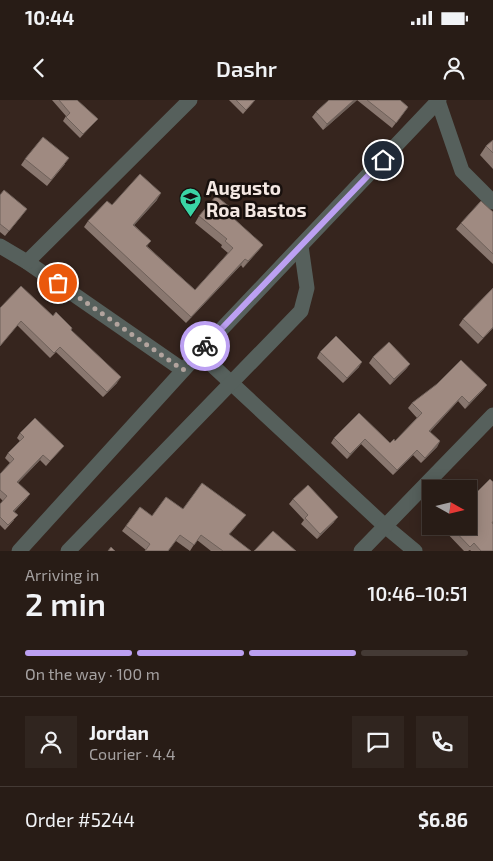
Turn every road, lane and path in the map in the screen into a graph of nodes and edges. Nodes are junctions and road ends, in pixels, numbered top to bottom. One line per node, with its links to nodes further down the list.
1 (190, 100): 6 (street)
2 (438, 101): 3 (street); 5 (street)
3 (493, 202)
4 (0, 246): 6 (street)
5 (301, 246): 7 (street); 9 (street)
6 (27, 262): 8 (street)
7 (199, 352): 8 (street); 9 (street)
8 (183, 370): 12 (street)
9 (231, 383): 11 (street); 13 (street)
10 (493, 415): 11 (street)
11 (386, 526): 14 (street); 15 (street)
12 (19, 551)
13 (68, 551)
14 (361, 551)
15 (415, 551)

